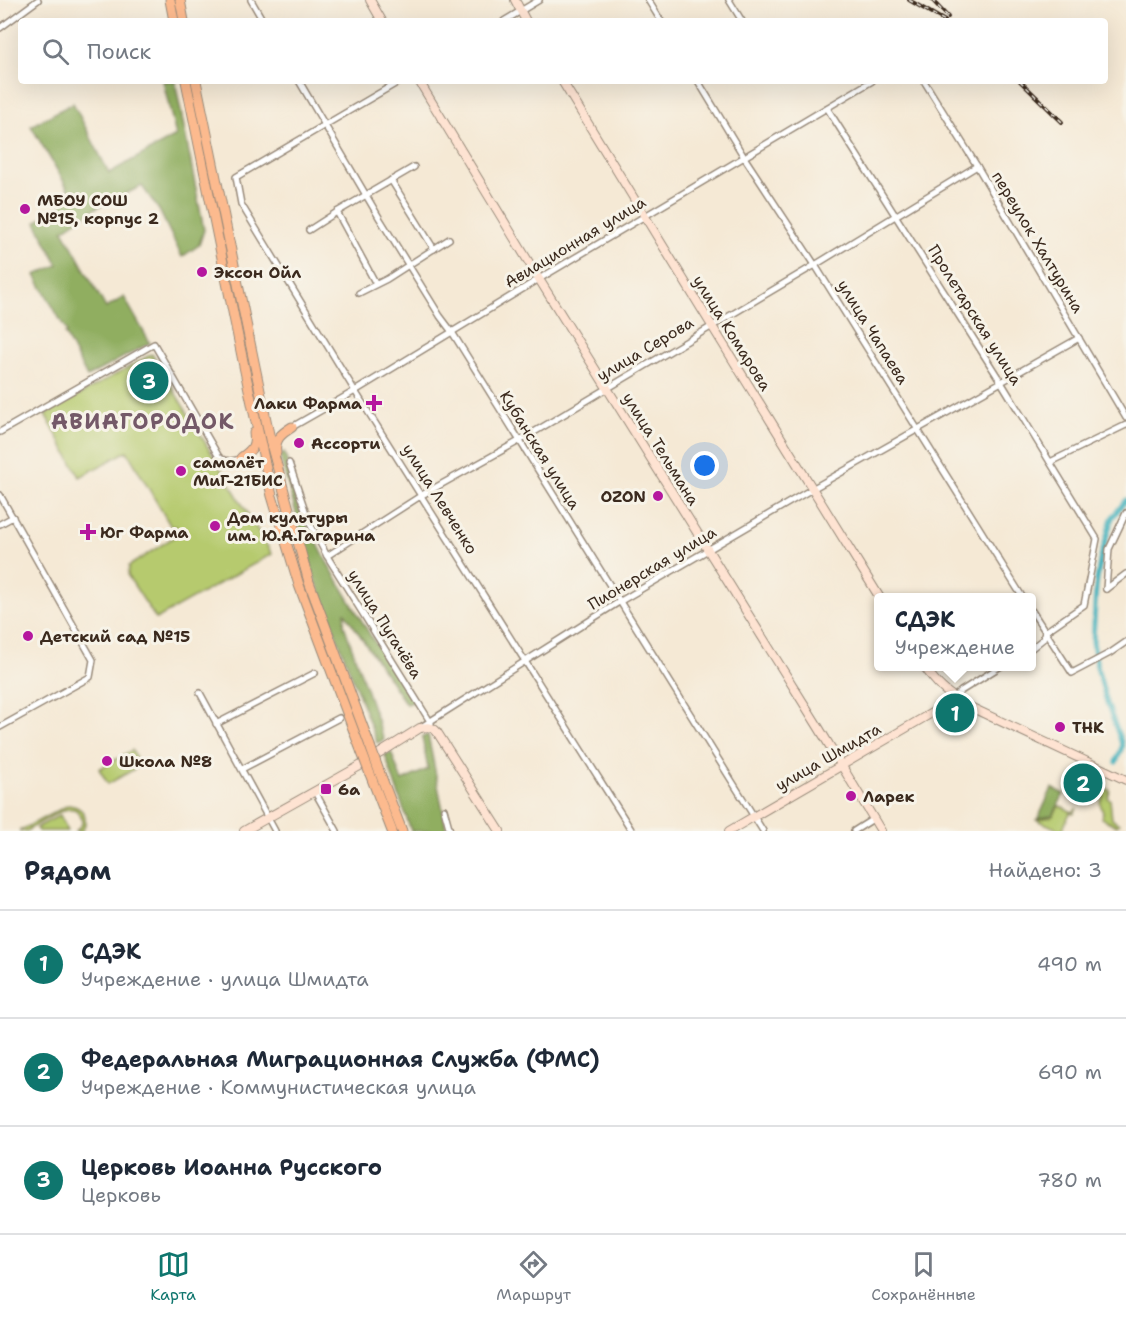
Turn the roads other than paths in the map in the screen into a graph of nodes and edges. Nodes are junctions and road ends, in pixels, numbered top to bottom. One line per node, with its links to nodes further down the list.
1 (38, 0): 19 (street)
2 (170, 0): 11 (highway)
3 (180, 0): 12 (highway)
4 (251, 0): 13 (street)
5 (370, 0): 14 (street)
6 (515, 0): 10 (street)
7 (539, 0): 10 (street)
8 (648, 0): 17 (street)
9 (729, 0): 18 (street)
10 (520, 12): 15 (street); 16 (street)
11 (173, 18)
12 (183, 18)
13 (261, 18)
14 (380, 18)
15 (509, 18)
16 (524, 18)
17 (659, 18)
18 (740, 18)
19 (0, 28)
20 (187, 84): 49 (highway)
21 (197, 84): 49 (highway)
22 (301, 84): 30 (street, Кубанская улица)
23 (395, 84): 30 (street)
24 (421, 84): 44 (street, улица Тельмана)
25 (564, 84): 38 (street, улица Комарова)
26 (700, 84): 31 (street, улица Чапаева)
27 (868, 84): 29 (street, Авиационная улица)
28 (926, 84): 32 (street, переулок Халтурина)
29 (827, 108): 31 (street, Авиационная улица); 37 (street, Пролетарская улица)
30 (325, 125): 35 (street, Кубанская улица); 53 (street, улица Левченко)
31 (744, 156): 38 (street, Авиационная улица); 43 (street, улица Чапаева)
32 (976, 166): 37 (street, улица Серова); 50 (street, переулок Халтурина)
33 (414, 167): 34 (street)
34 (391, 180): 35 (street); 41 (street)
35 (366, 195): 36 (street); 42 (street, Кубанская улица)
36 (337, 212): 39 (street); 45 (street)
37 (896, 215): 43 (street, улица Серова); 51 (street, Пролетарская улица)
38 (645, 216): 44 (street, Авиационная улица); 47 (street, улица Комарова)
39 (309, 230)
40 (448, 239): 41 (street)
41 (434, 249): 42 (street)
42 (409, 265): 45 (street); 48 (street, Кубанская улица)
43 (815, 265): 47 (street, улица Серова); 59 (street, улица Чапаева)
44 (539, 279): 48 (street, Авиационная улица); 52 (street, улица Тельмана)
45 (376, 284): 46 (street)
46 (359, 292)
47 (712, 326): 52 (street, улица Серова); 66 (street, улица Комарова)
48 (452, 332): 53 (street, Авиационная улица); 61 (street, Кубанская улица)
49 (242, 334): 54 (highway); 55 (highway)
50 (1079, 338): 51 (street, Пионерская улица); 56 (street, переулок Халтурина)
51 (1001, 382): 59 (street, Пионерская улица); 64 (street, Пролетарская улица)
52 (606, 388): 61 (street, улица Серова); 73 (street, улица Тельмана)
53 (355, 391): 58 (street, Авиационная улица); 68 (street, улица Левченко)
54 (260, 392): 58 (highway); 65 (highway)
55 (252, 404): 62 (highway); 69 (highway)
56 (1126, 418)
57 (1126, 425): 64 (street)
58 (292, 427): 65 (highway)
59 (917, 429): 66 (street, Пионерская улица); 78 (street, улица Чапаева)
60 (0, 432): 62 (street)
61 (519, 441): 68 (street, улица Серова); 79 (street, Кубанская улица)
62 (241, 458): 69 (highway)
63 (289, 462): 74 (street, улица Пугачёва)
64 (1050, 462): 81 (street, Пролетарская улица)
65 (281, 483): 76 (highway)
66 (812, 489): 73 (street, Пионерская улица); 77 (street, улица Комарова)
67 (0, 495): 71 (street)
68 (422, 495): 74 (street, улица Серова); 84 (street, улица Левченко)
69 (272, 496): 76 (highway)
70 (1126, 513): 75 (street)
71 (13, 517): 72 (street); 95 (street)
72 (0, 524)
73 (707, 550): 79 (street, Пионерская улица); 98 (street, улица Тельмана)
74 (327, 556): 93 (street, улица Пугачёва)
75 (1126, 574)
76 (304, 584): 100 (highway, bridge)
77 (877, 593)
78 (1020, 593)
79 (619, 602): 84 (street, Пионерская улица); 104 (street, Кубанская улица)
80 (1036, 617): 81 (street)
81 (1045, 632): 82 (street); 83 (street)
82 (1126, 642)
83 (1036, 645)
84 (525, 661): 93 (street, Пионерская улица); 114 (street, улица Левченко)
85 (928, 671): 89 (street)
86 (993, 671): 89 (street, улица Шмидта)
87 (315, 673): 94 (street)
88 (200, 693): 94 (street)
89 (952, 697): 90 (street); 91 (street, улица Шмидта)
90 (966, 705): 91 (street, улица Шмидта); 101 (street)
91 (942, 707): 98 (street, улица Шмидта)
92 (339, 718): 99 (street)
93 (429, 721): 96 (street, Пионерская улица); 97 (street, улица Пугачёва)
94 (216, 723): 99 (street)
95 (0, 727)
96 (420, 728): 97 (street); 102 (street, Пионерская улица)
97 (436, 730): 113 (street, улица Пугачёва)
98 (841, 765): 104 (street, улица Шмидта); 106 (street, улица Тельмана)
99 (242, 769): 105 (street)
100 (375, 772): 110 (highway); 111 (highway)
101 (1126, 780)
102 (315, 792): 105 (street, Пионерская улица); 109 (street)
103 (444, 809): 112 (street)
104 (753, 817): 115 (street, улица Шмидта); 116 (street, Кубанская улица)
105 (268, 818): 107 (street, Пионерская улица); 108 (street)
106 (873, 819): 117 (street); 118 (street, улица Тельмана)
107 (244, 831)
108 (275, 831)
109 (337, 831)
110 (392, 831)
111 (402, 831)
112 (450, 831)
113 (500, 831)
114 (632, 831)
115 (729, 831)
116 (763, 831)
117 (854, 831)
118 (881, 831)

